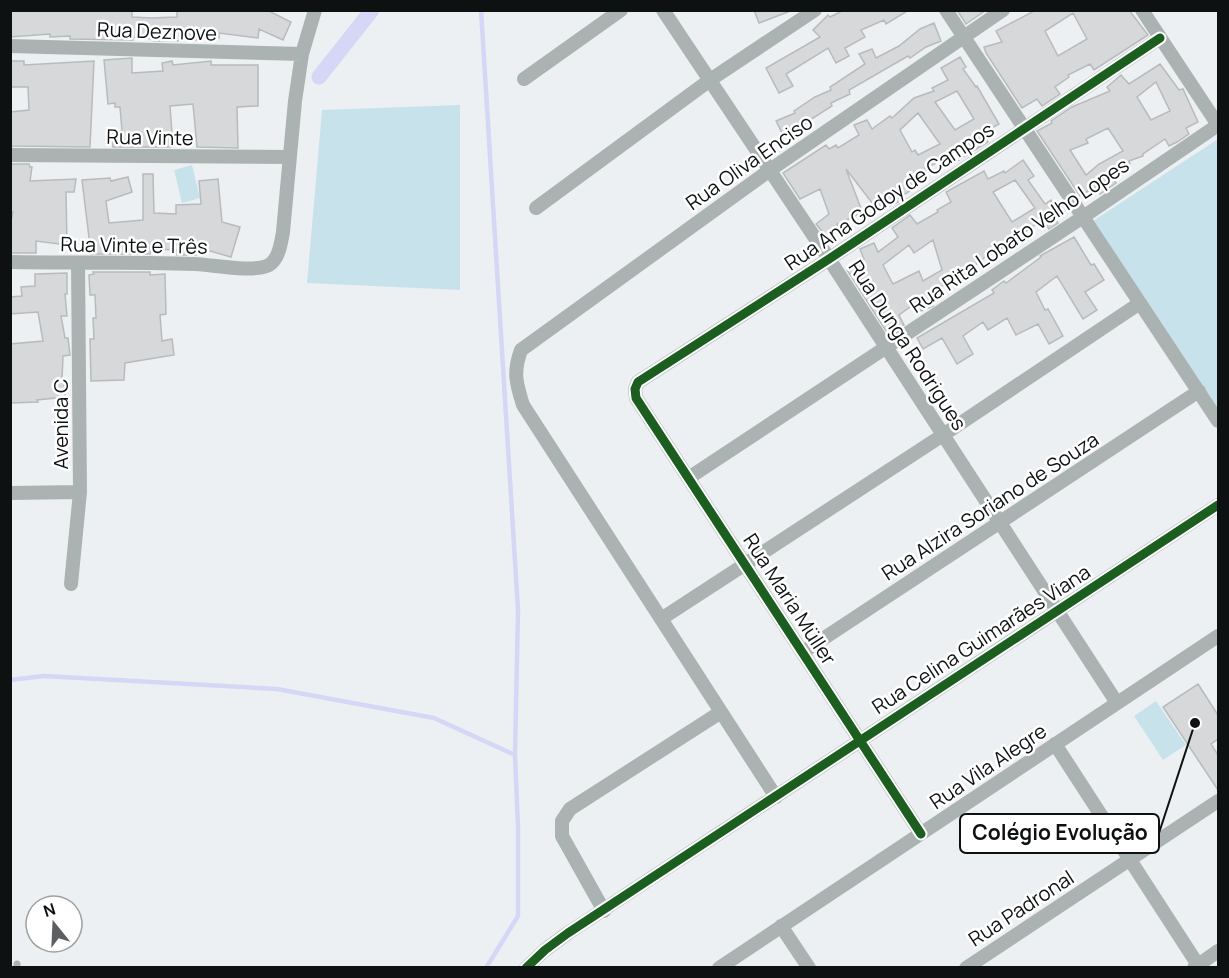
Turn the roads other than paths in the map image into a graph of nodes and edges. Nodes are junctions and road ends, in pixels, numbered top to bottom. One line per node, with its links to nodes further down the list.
1 (315, 10): 11 (street)
2 (621, 10): 12 (street)
3 (663, 10): 13 (street, Rua Dunga Rodrigues)
4 (815, 10): 13 (street)
5 (946, 10): 8 (street)
6 (1003, 10): 8 (street, Rua Oliva Enciso)
7 (1143, 10): 9 (street)
8 (963, 37): 15 (street); 18 (street, Rua Oliva Enciso)
9 (1160, 38): 14 (street); 15 (street, Rua Ana Godoy de Campos)
10 (10, 46): 11 (street, Rua Deznove)
11 (302, 54): 17 (street)
12 (524, 79)
13 (710, 80): 18 (street, Rua Dunga Rodrigues); 19 (street)
14 (1218, 125): 20 (street, Rua Rita Lobato Velho Lopes)
15 (1024, 128): 20 (street); 21 (street, Rua Ana Godoy de Campos)
16 (10, 155): 17 (street, Rua Vinte)
17 (290, 157): 23 (street, Rua Vinte e Três)
18 (770, 170): 21 (street, Rua Dunga Rodrigues); 38 (street, Rua Oliva Enciso)
19 (536, 208)
20 (1083, 217): 24 (street); 25 (street, Rua Rita Lobato Velho Lopes)
21 (829, 259): 25 (street, Rua Dunga Rodrigues); 26 (street, Rua Ana Godoy de Campos)
22 (10, 262): 23 (street, Rua Vinte e Três)
23 (78, 263): 31 (street, Avenida C)
24 (1140, 303): 27 (street); 29 (street)
25 (886, 347): 29 (street, Rua Dunga Rodrigues); 30 (street, Rua Rita Lobato Velho Lopes)
26 (638, 382): 30 (street, Rua Maria Müller)
27 (1199, 391): 28 (street); 34 (street, Rua Alzira Soriano de Souza)
28 (1218, 421)
29 (943, 435): 34 (street, Rua Dunga Rodrigues); 35 (street)
30 (690, 477): 35 (street, Rua Maria Müller)
31 (80, 492): 32 (street); 36 (street, Avenida C)
32 (10, 493)
33 (1218, 505): 37 (street, Rua Celina Guimarães Viana)
34 (1000, 523): 37 (street, Rua Dunga Rodrigues); 40 (street, Rua Alzira Soriano de Souza)
35 (745, 563): 38 (street); 40 (street, Rua Maria Müller)
36 (71, 584)
37 (1057, 611): 41 (street, Rua Dunga Rodrigues); 43 (street, Rua Celina Guimarães Viana)
38 (661, 619): 42 (street)
39 (1218, 636): 41 (street, Rua Vila Alegre)
40 (803, 652): 43 (street, Rua Maria Müller)
41 (1117, 703): 44 (street, Rua Vila Alegre)
42 (722, 712): 45 (street); 49 (street)
43 (860, 740): 45 (street, Rua Celina Guimarães Viana); 47 (street, Rua Maria Müller)
44 (1055, 744): 47 (street, Rua Vila Alegre); 48 (street)
45 (776, 797): 49 (street, Rua Celina Guimarães Viana)
46 (1218, 801): 48 (street, Rua Padronal)
47 (921, 834): 50 (street, Rua Vila Alegre)
48 (1130, 860): 52 (street); 56 (street, Rua Padronal)
49 (604, 911): 53 (street, Rua Celina Guimarães Viana)
50 (781, 926): 54 (street, Rua Vila Alegre); 55 (street)
51 (1218, 951): 52 (street)
52 (1198, 966)
53 (526, 968)
54 (719, 968)
55 (808, 968)
56 (966, 968)

